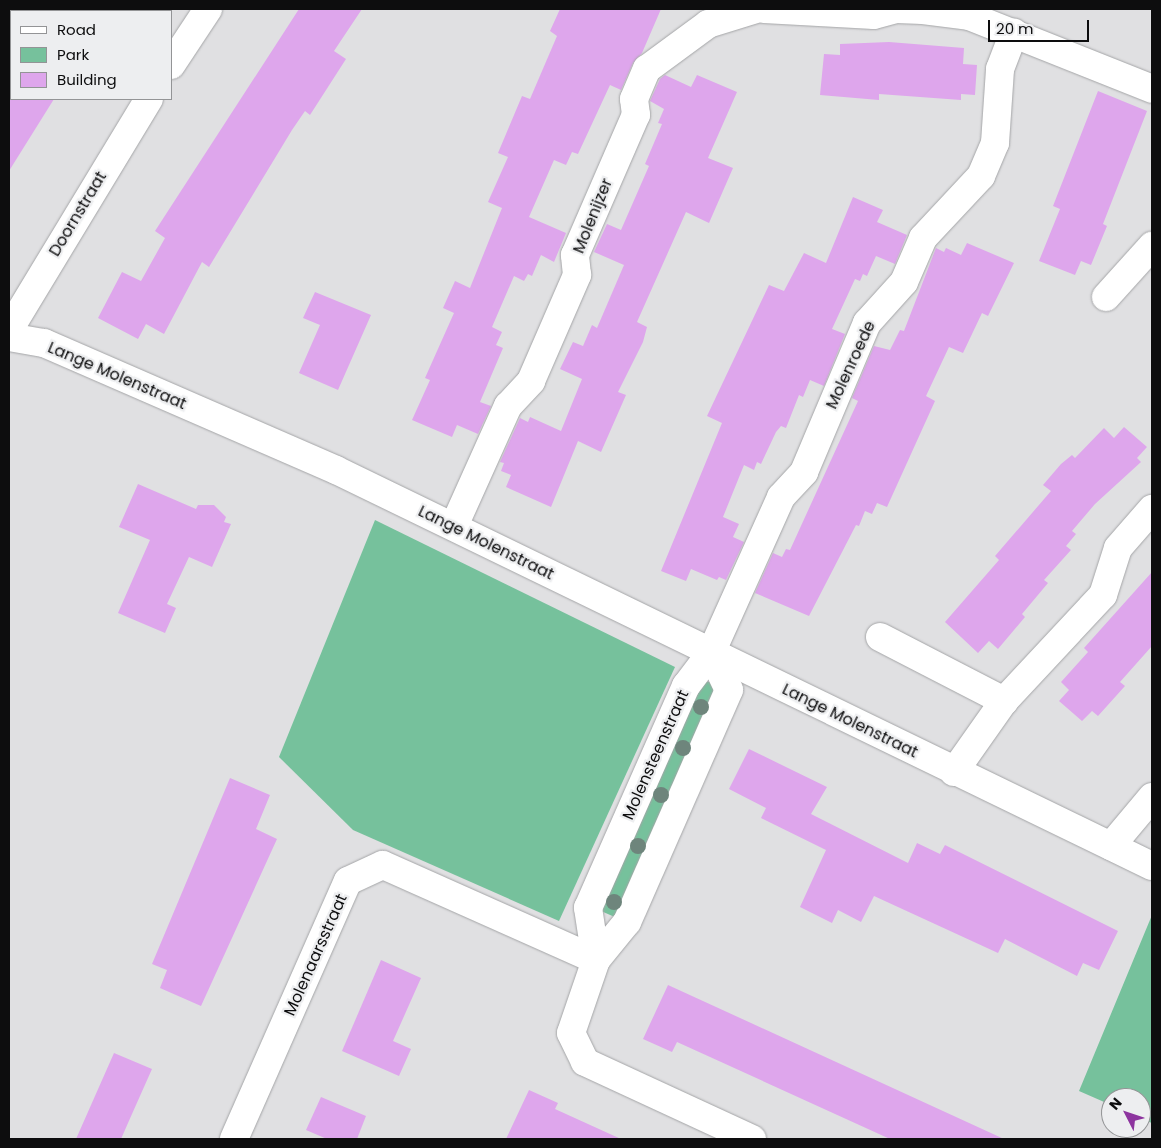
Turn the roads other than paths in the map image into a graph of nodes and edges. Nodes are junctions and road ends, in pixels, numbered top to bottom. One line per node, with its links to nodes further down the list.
1 (208, 9): 5 (street)
2 (756, 9): 13 (street, Molenijzer)
3 (778, 9): 4 (street)
4 (1014, 33): 6 (street); 15 (street, Molenroede)
5 (172, 63)
6 (1152, 89)
7 (148, 100): 10 (street, Doornstraat)
8 (1152, 246): 9 (street)
9 (1106, 297)
10 (9, 330)
11 (9, 337): 13 (street, Lange Molenstraat)
12 (1152, 509): 16 (street)
13 (454, 526): 15 (street, Lange Molenstraat)
14 (880, 638): 16 (street)
15 (711, 653): 17 (street, Lange Molenstraat); 21 (street, Molensteenstraat); 21 (street, Molensteenstraat)
16 (1004, 701): 17 (street)
17 (954, 772): 19 (street, Lange Molenstraat)
18 (1152, 797): 19 (street)
19 (1111, 846): 20 (street, Lange Molenstraat)
20 (1152, 866)
21 (596, 960): 22 (street, Molenaarsstraat); 23 (street, Molensteenstraat)
22 (234, 1139)
23 (752, 1139)

